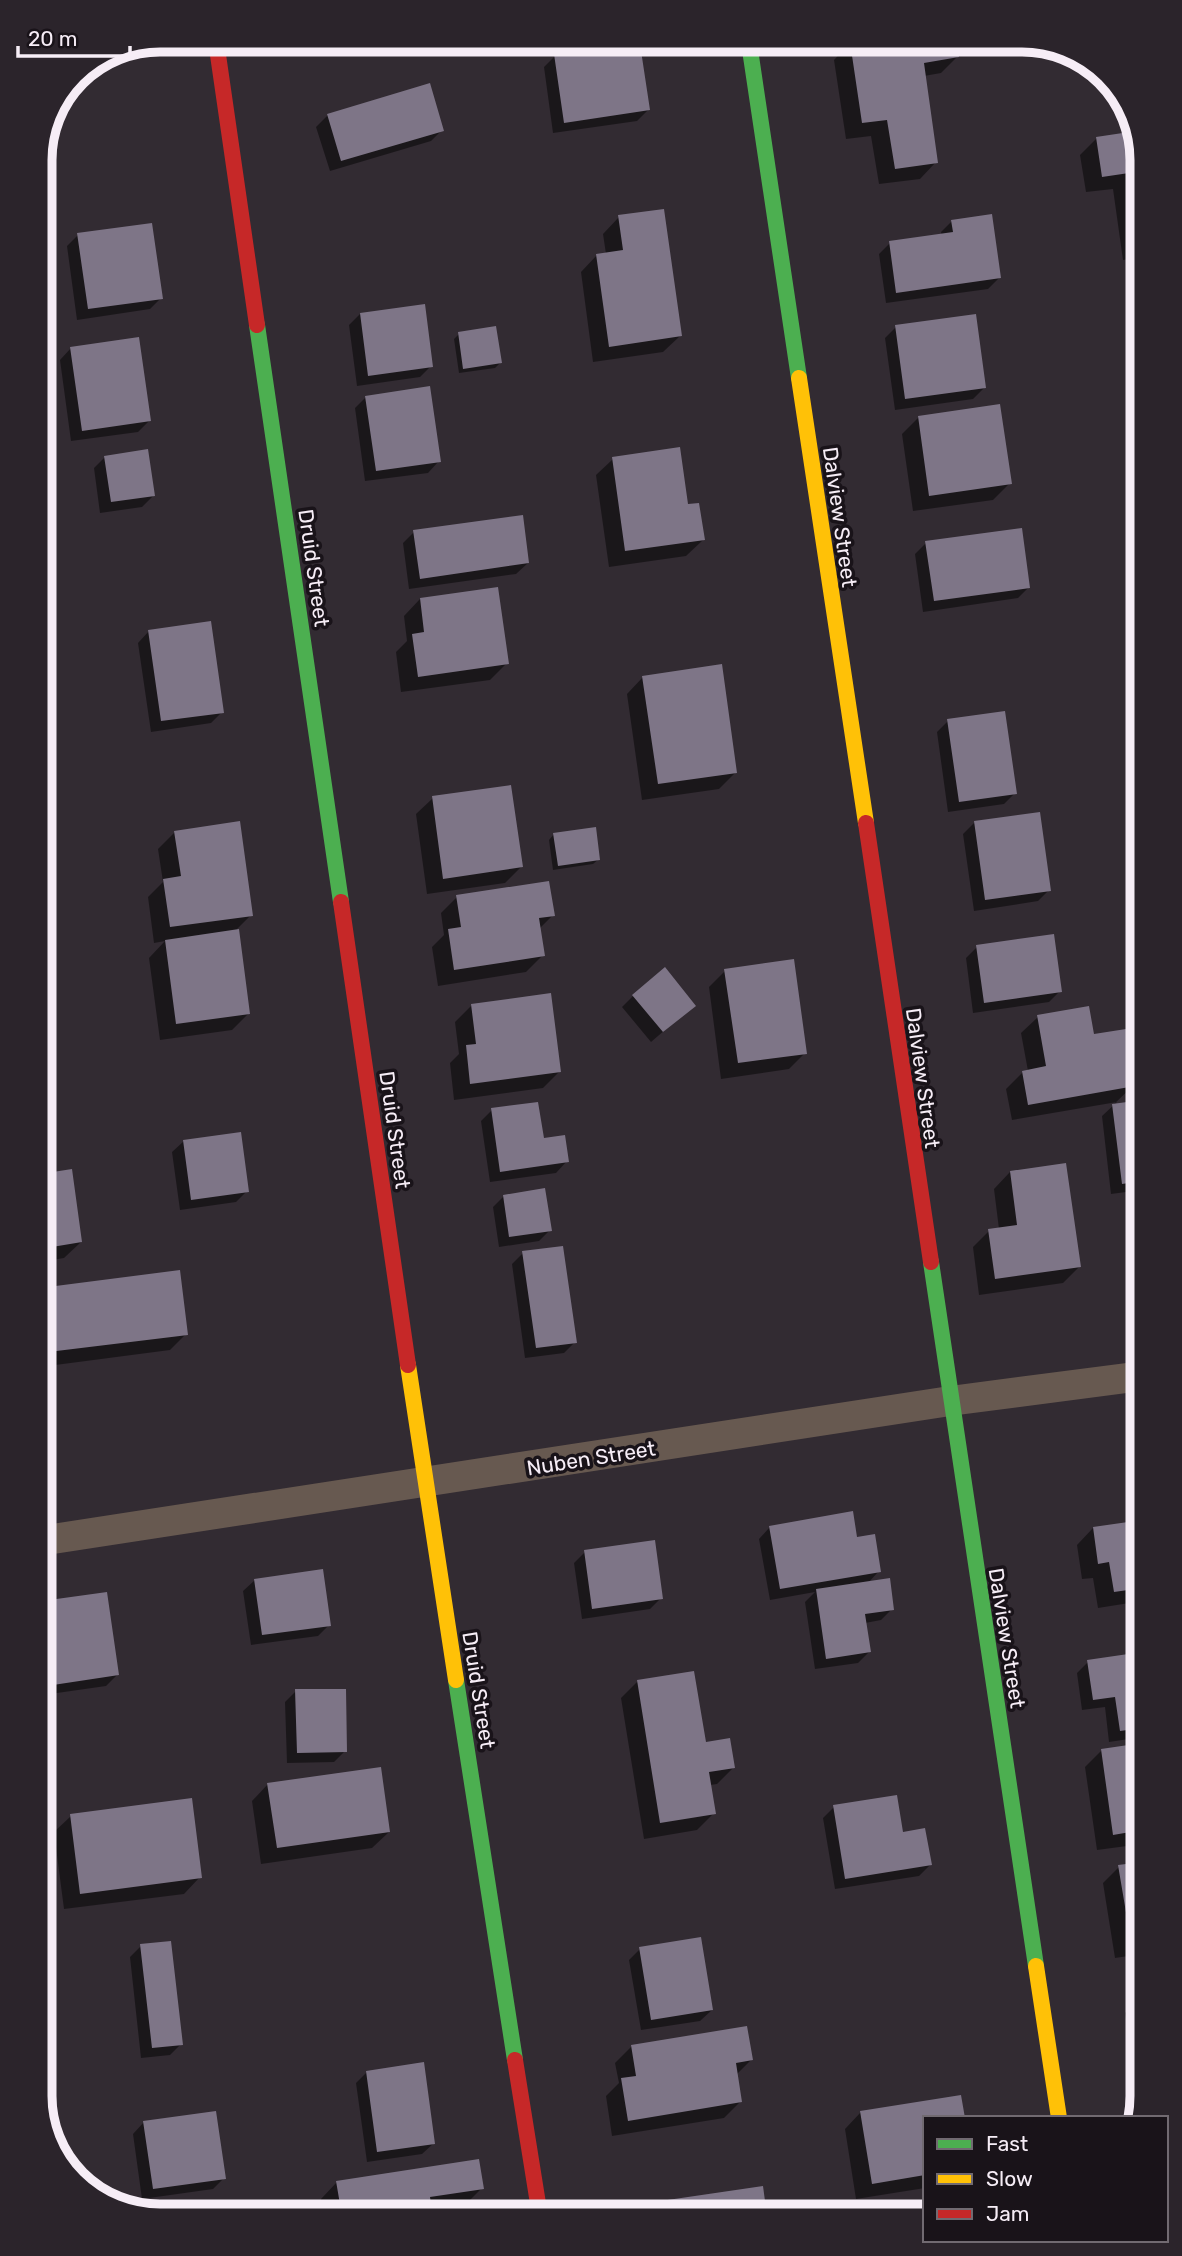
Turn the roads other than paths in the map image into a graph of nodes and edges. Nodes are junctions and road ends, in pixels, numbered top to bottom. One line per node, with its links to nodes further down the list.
1 (218, 52): 5 (street, Druid Street)
2 (750, 53): 4 (street, Dalview Street)
3 (1130, 1378): 4 (street, Nuben Street)
4 (950, 1401): 5 (street, Nuben Street); 7 (street, Dalview Street)
5 (425, 1484): 6 (street, Nuben Street); 8 (street, Druid Street)
6 (53, 1539)
7 (1059, 2116)
8 (538, 2203)

